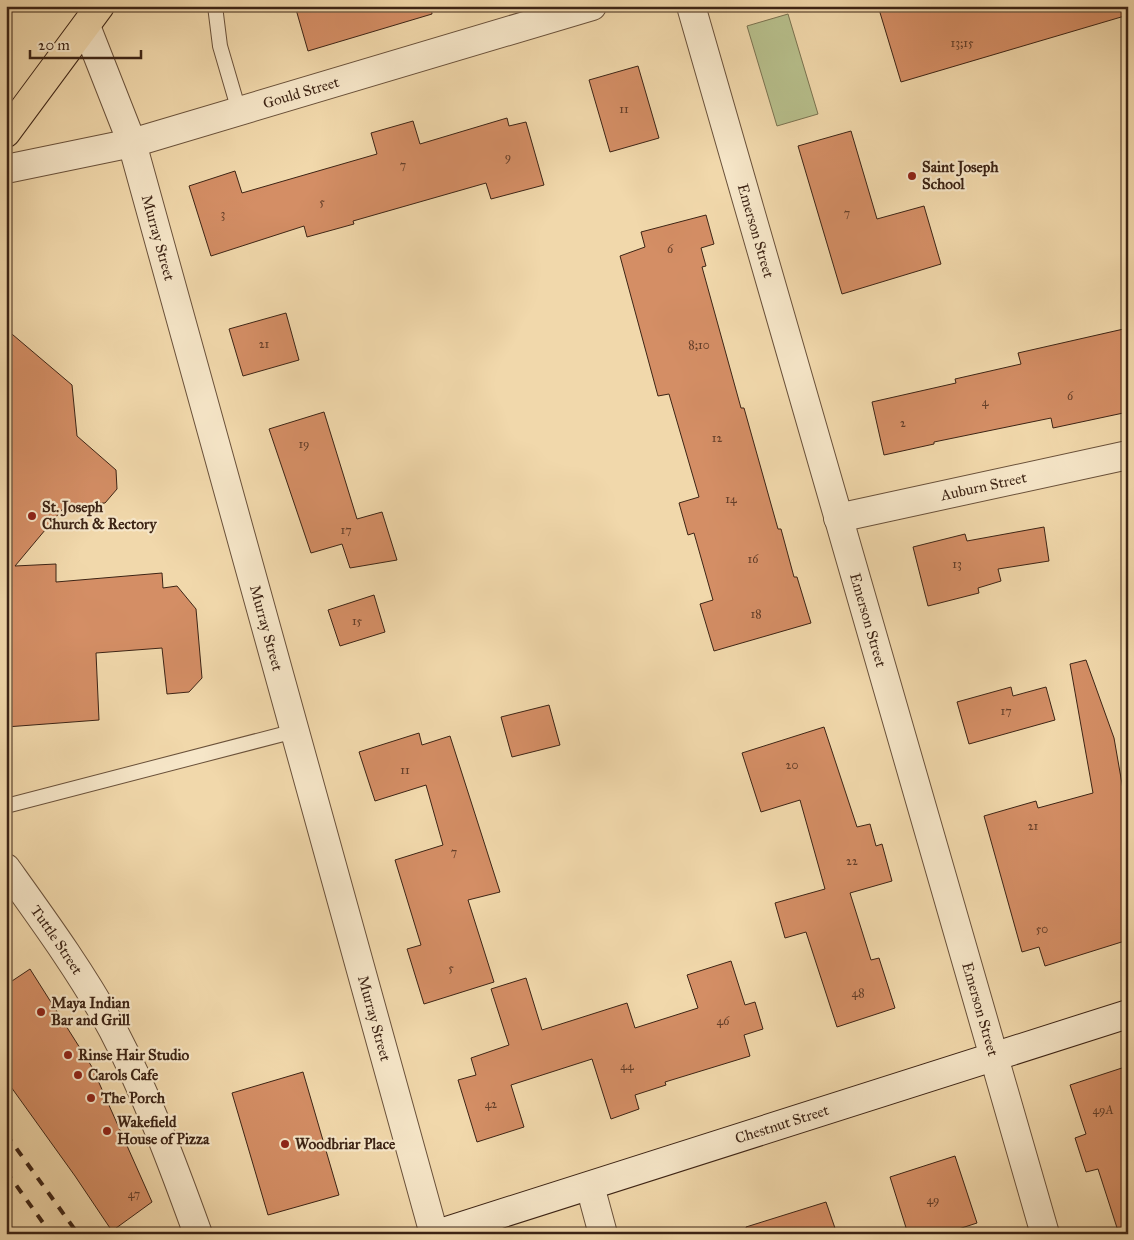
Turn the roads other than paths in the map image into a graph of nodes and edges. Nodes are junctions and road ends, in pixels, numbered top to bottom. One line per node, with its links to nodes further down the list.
1 (215, 6): 5 (lane)
2 (592, 6): 5 (street, Gould Street)
3 (690, 6): 10 (street, Emerson Street)
4 (93, 16): 6 (main road); 7 (street, Murray Street)
5 (239, 111): 7 (street, Gould Street)
6 (6, 133)
7 (132, 143): 8 (street, Gould Street); 11 (street, Murray Street)
8 (6, 169)
9 (1128, 455): 10 (street, Auburn Street)
10 (838, 518): 15 (street, Emerson Street)
11 (295, 732): 12 (lane); 18 (street, Murray Street)
12 (6, 806)
13 (6, 868): 17 (street, Tuttle Street)
14 (1128, 1014): 15 (street, Chestnut Street)
15 (994, 1057): 16 (street, Chestnut Street); 20 (street, Emerson Street)
16 (590, 1186): 18 (street, Chestnut Street); 19 (street)
17 (198, 1234)
18 (435, 1234)
19 (603, 1234)
20 (1045, 1234)

